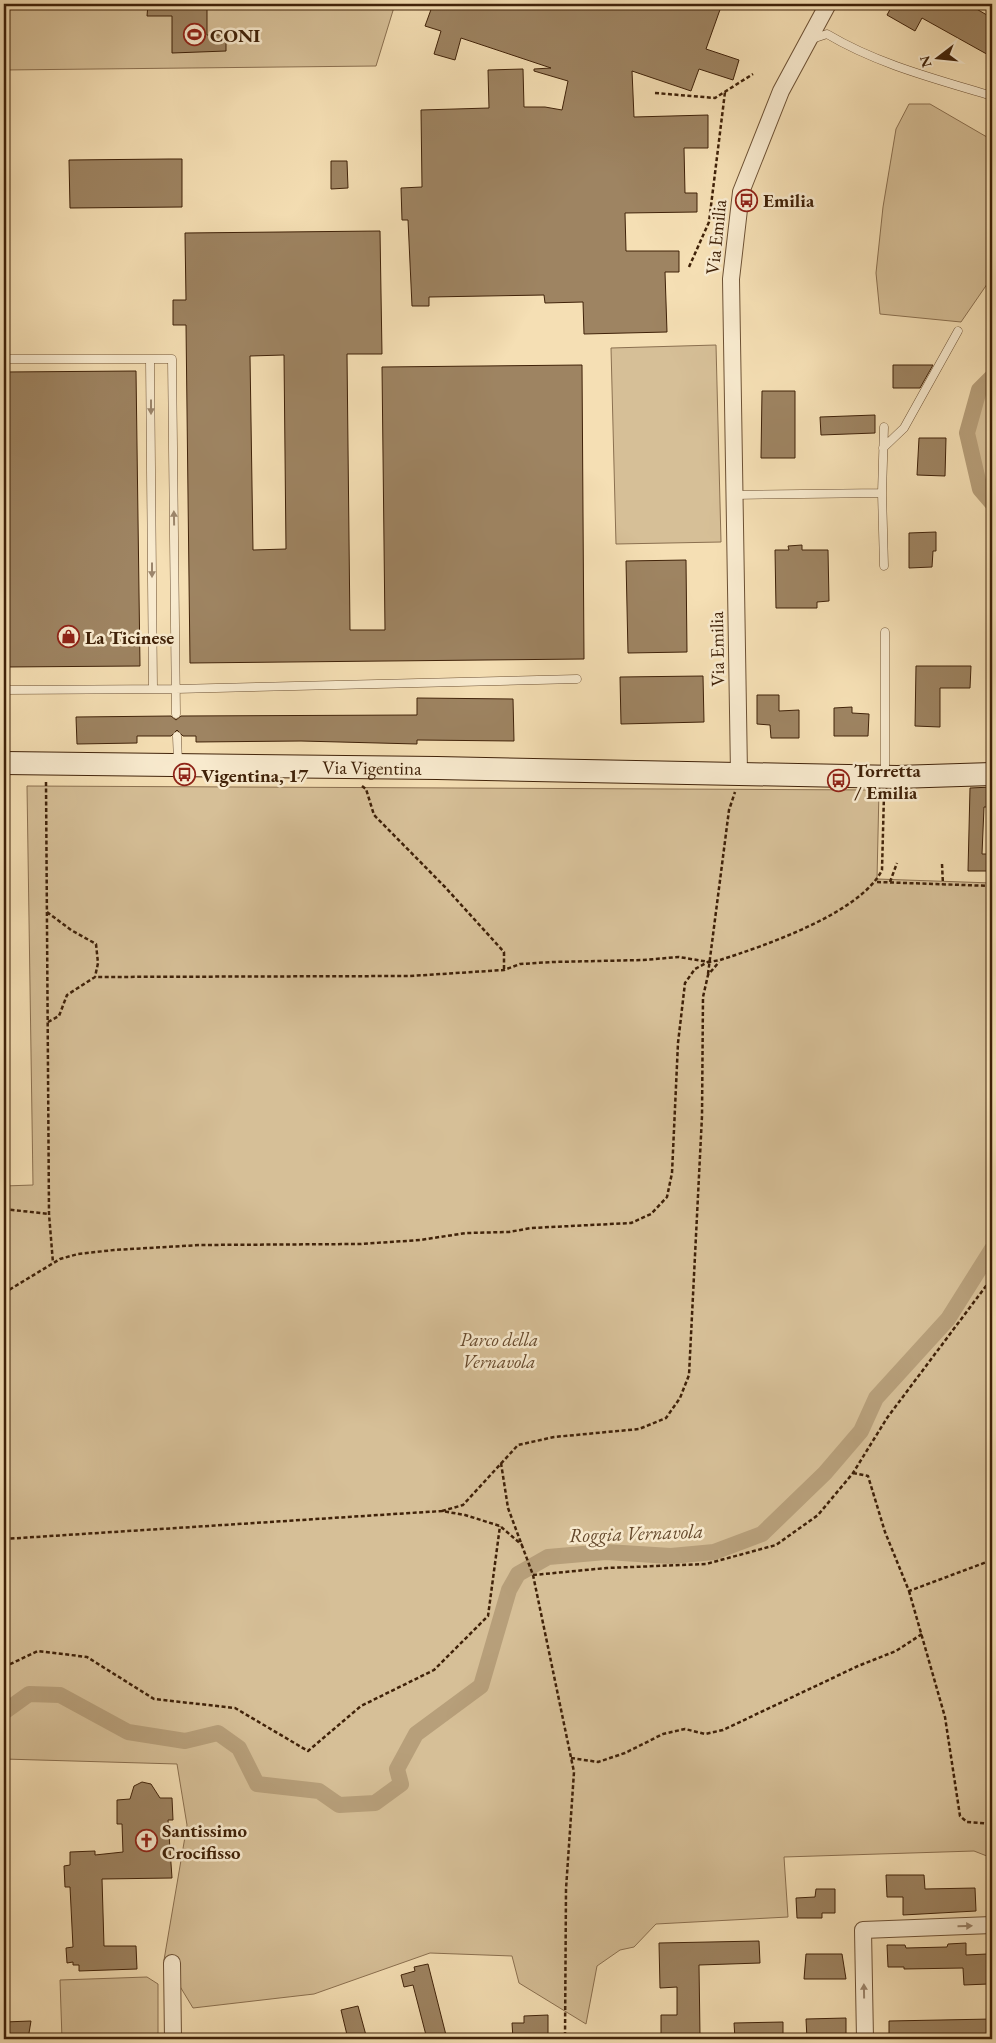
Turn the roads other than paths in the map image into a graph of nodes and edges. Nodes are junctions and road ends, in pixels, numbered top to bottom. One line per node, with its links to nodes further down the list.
1 (828, 4): 2 (street, Via Emilia)
2 (808, 40): 3 (lane); 10 (street, Via Emilia)
3 (992, 96)
4 (958, 331): 8 (lane)
5 (4, 359): 6 (lane)
6 (150, 359): 14 (lane, one-way to 14); 15 (lane, one-way to 6)
7 (884, 427): 8 (lane)
8 (883, 448): 9 (lane)
9 (882, 493): 10 (lane); 11 (lane)
10 (733, 495): 22 (street, Via Emilia)
11 (884, 566)
12 (885, 632): 23 (lane)
13 (577, 679): 15 (lane)
14 (153, 689): 15 (lane); 16 (lane)
15 (176, 689): 17 (lane)
16 (4, 690)
17 (176, 714)
18 (177, 736): 20 (lane)
19 (4, 763): 20 (street, Via Vigentina)
20 (178, 765): 22 (street, Via Vigentina)
21 (992, 774): 23 (street, Via Vigentina)
22 (737, 784): 23 (street, Via Vigentina)
23 (884, 785)
24 (992, 1925): 27 (street, one-way to 24)
25 (172, 1963): 26 (street)
26 (173, 2039)
27 (865, 2039)

